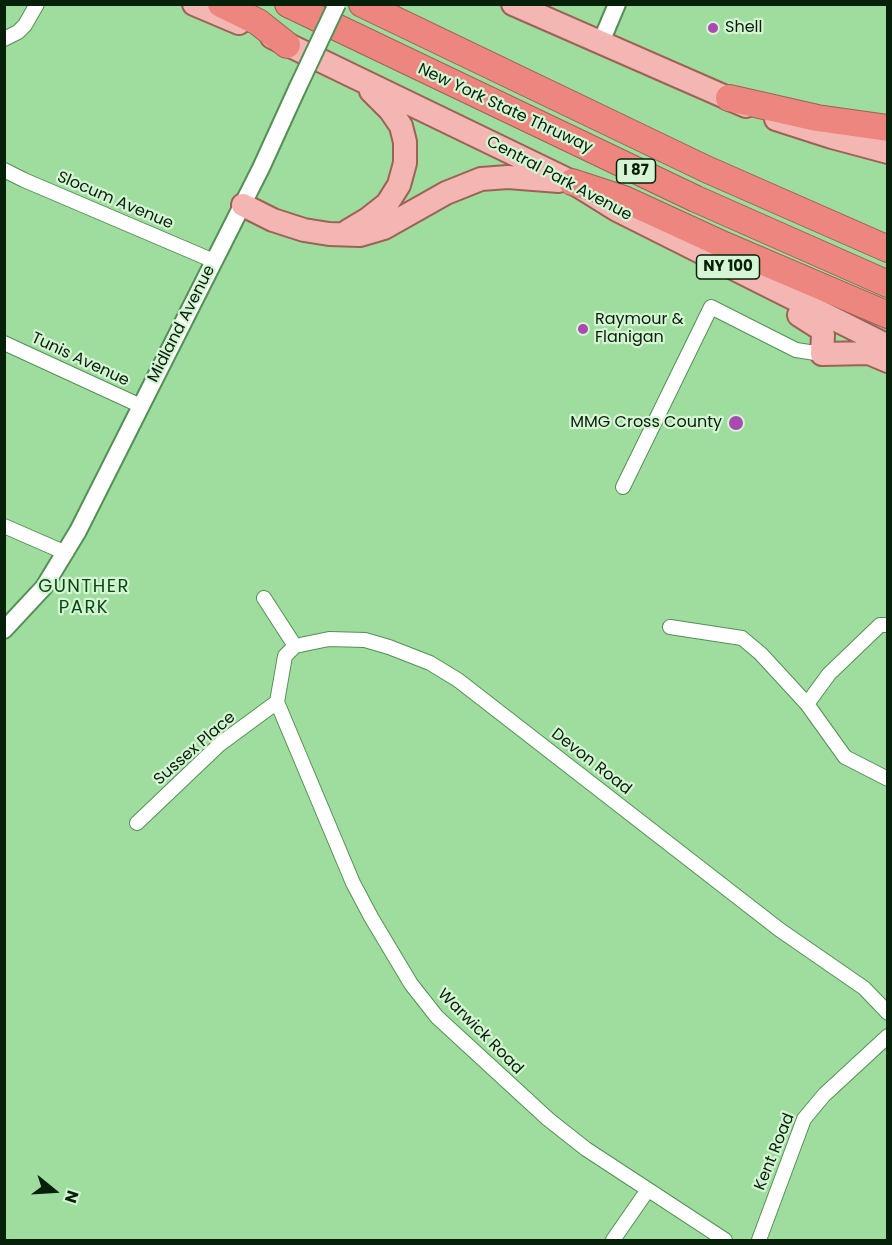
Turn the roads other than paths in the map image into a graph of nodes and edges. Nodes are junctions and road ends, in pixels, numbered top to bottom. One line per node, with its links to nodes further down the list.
1 (37, 4): 10 (street)
2 (194, 4): 12 (main road, Central Park Avenue)
3 (222, 4): 12 (highway)
4 (288, 4): 24 (highway, New York State Thruway / I 87)
5 (337, 4): 19 (street, Midland Avenue, bridge)
6 (362, 4): 21 (highway, New York State Thruway / I 87)
7 (552, 4): 9 (main road)
8 (617, 4): 11 (street)
9 (516, 6): 11 (main road)
10 (4, 39)
11 (601, 42): 14 (main road)
12 (287, 45): 13 (main road, Central Park Avenue / NY 100)
13 (359, 78): 18 (main road, Central Park Avenue / NY 100); 20 (main road)
14 (729, 98): 15 (highway); 16 (main road)
15 (888, 128)
16 (888, 152)
17 (4, 170): 22 (street, Slocum Avenue)
18 (572, 182): 20 (main road); 23 (main road, Central Park Avenue / NY 100); 25 (highway)
19 (243, 205): 20 (main road); 22 (street, Midland Avenue)
20 (341, 234)
21 (888, 249)
22 (214, 261): 30 (street, Midland Avenue)
23 (732, 269): 27 (main road, Central Park Avenue / NY 100); 28 (main road)
24 (888, 284)
25 (888, 315)
26 (4, 344): 30 (street, Tunis Avenue)
27 (888, 346)
28 (822, 354): 29 (main road); 31 (street)
29 (888, 361)
30 (141, 406): 33 (street, Midland Avenue)
31 (623, 487)
32 (4, 526): 33 (street)
33 (66, 554): 37 (street, Midland Avenue)
34 (264, 598): 38 (street)
35 (885, 621): 40 (street)
36 (670, 627): 40 (street)
37 (4, 630)
38 (295, 646): 39 (street); 43 (street, Devon Road)
39 (277, 702): 42 (street, Sussex Place); 45 (street, Warwick Road)
40 (807, 704): 41 (street)
41 (888, 779)
42 (137, 823)
43 (888, 1013)
44 (888, 1036): 48 (street, Kent Road)
45 (647, 1191): 46 (street); 47 (street, Warwick Road)
46 (614, 1240)
47 (725, 1240)
48 (759, 1240)

